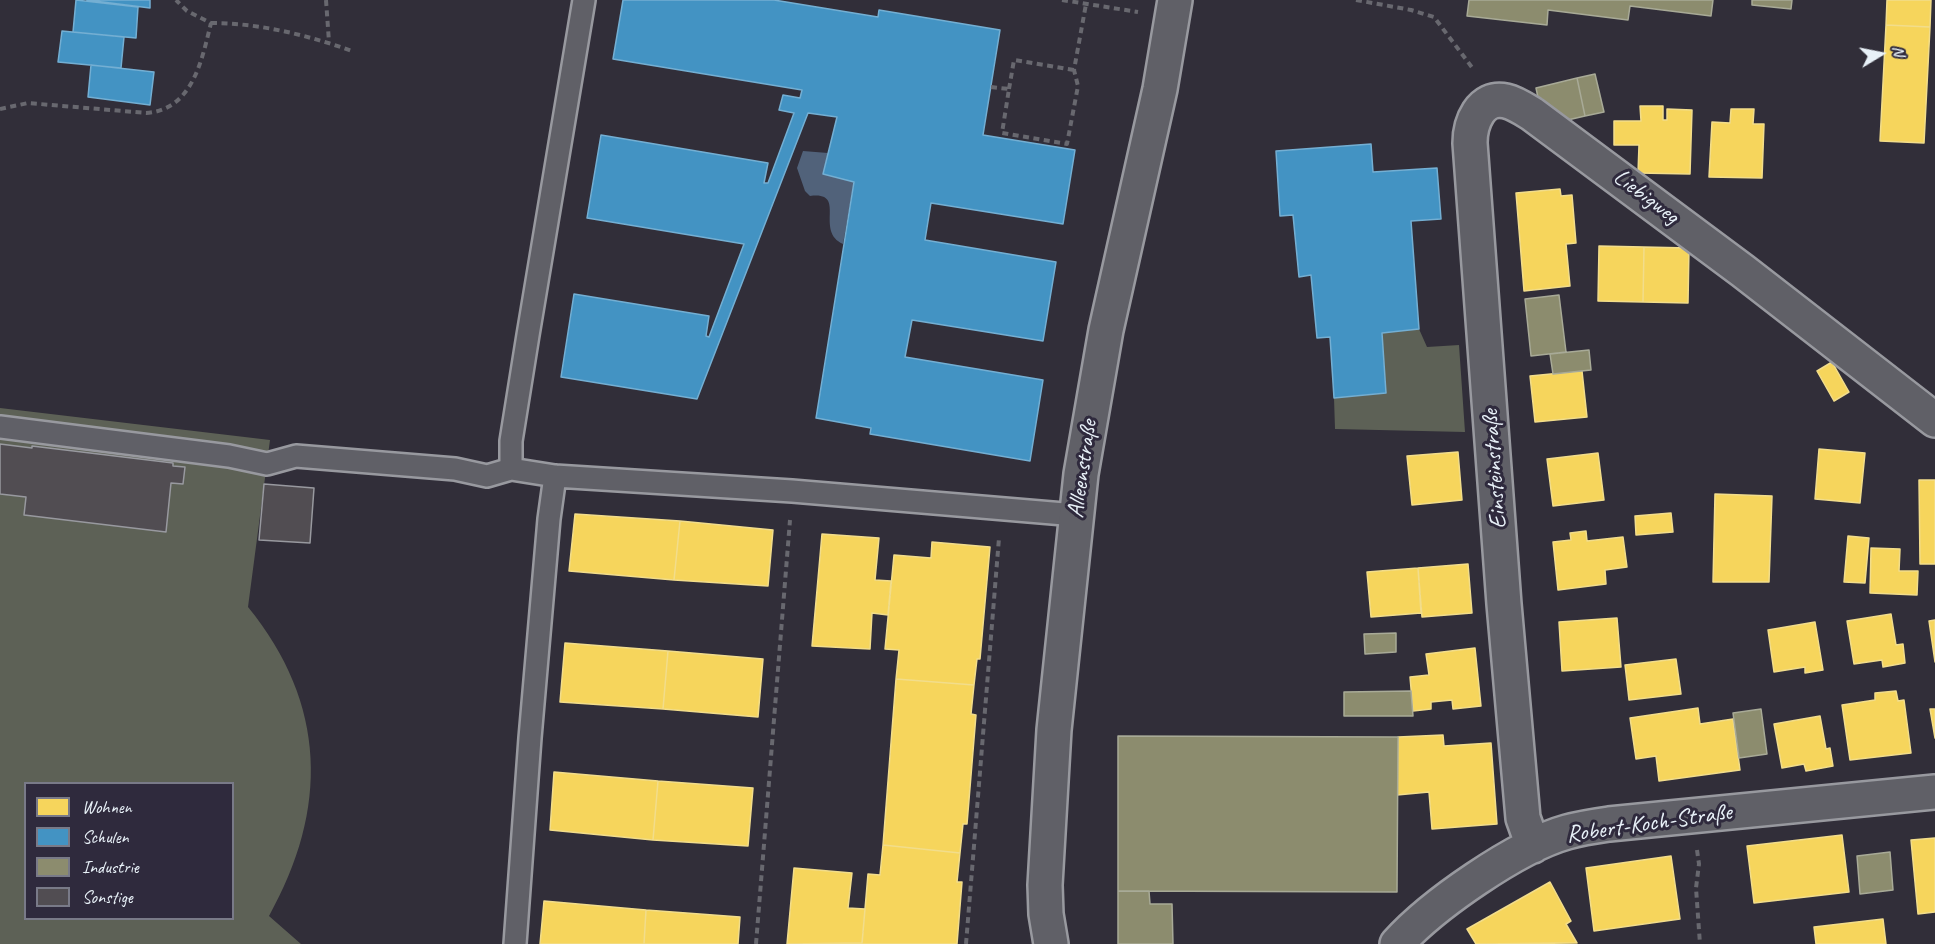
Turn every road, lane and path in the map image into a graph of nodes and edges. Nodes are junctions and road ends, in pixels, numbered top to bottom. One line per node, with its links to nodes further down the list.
1 (176, 0): 8 (path)
2 (326, 0): 9 (path)
3 (584, 0): 18 (lane)
4 (1062, 0): 6 (path)
5 (1356, 0): 14 (path)
6 (1086, 4): 7 (path); 11 (path)
7 (1174, 9): 22 (street, Alleenstraße)
8 (211, 23): 9 (path); 15 (path)
9 (329, 42): 10 (path)
10 (352, 51)
11 (1074, 70): 13 (path); 13 (path)
12 (991, 87): 13 (path)
13 (1009, 89)
14 (1495, 100): 16 (street, Liebigweg); 25 (street, Einsteinstraße)
15 (0, 109)
16 (1935, 420)
17 (0, 427): 18 (lane)
18 (511, 469): 19 (lane)
19 (555, 476): 20 (lane); 26 (lane)
20 (792, 491): 21 (lane); 27 (path)
21 (1002, 510): 22 (lane); 28 (path)
22 (1076, 515): 29 (street, Alleenstraße)
23 (1935, 792): 24 (street, Robert-Koch-Straße)
24 (1694, 816): 25 (street, Robert-Koch-Straße); 31 (path)
25 (1533, 846): 30 (street, Robert-Koch-Straße)
26 (515, 944)
27 (756, 944)
28 (966, 944)
29 (1050, 944)
30 (1397, 944)
31 (1700, 944)

